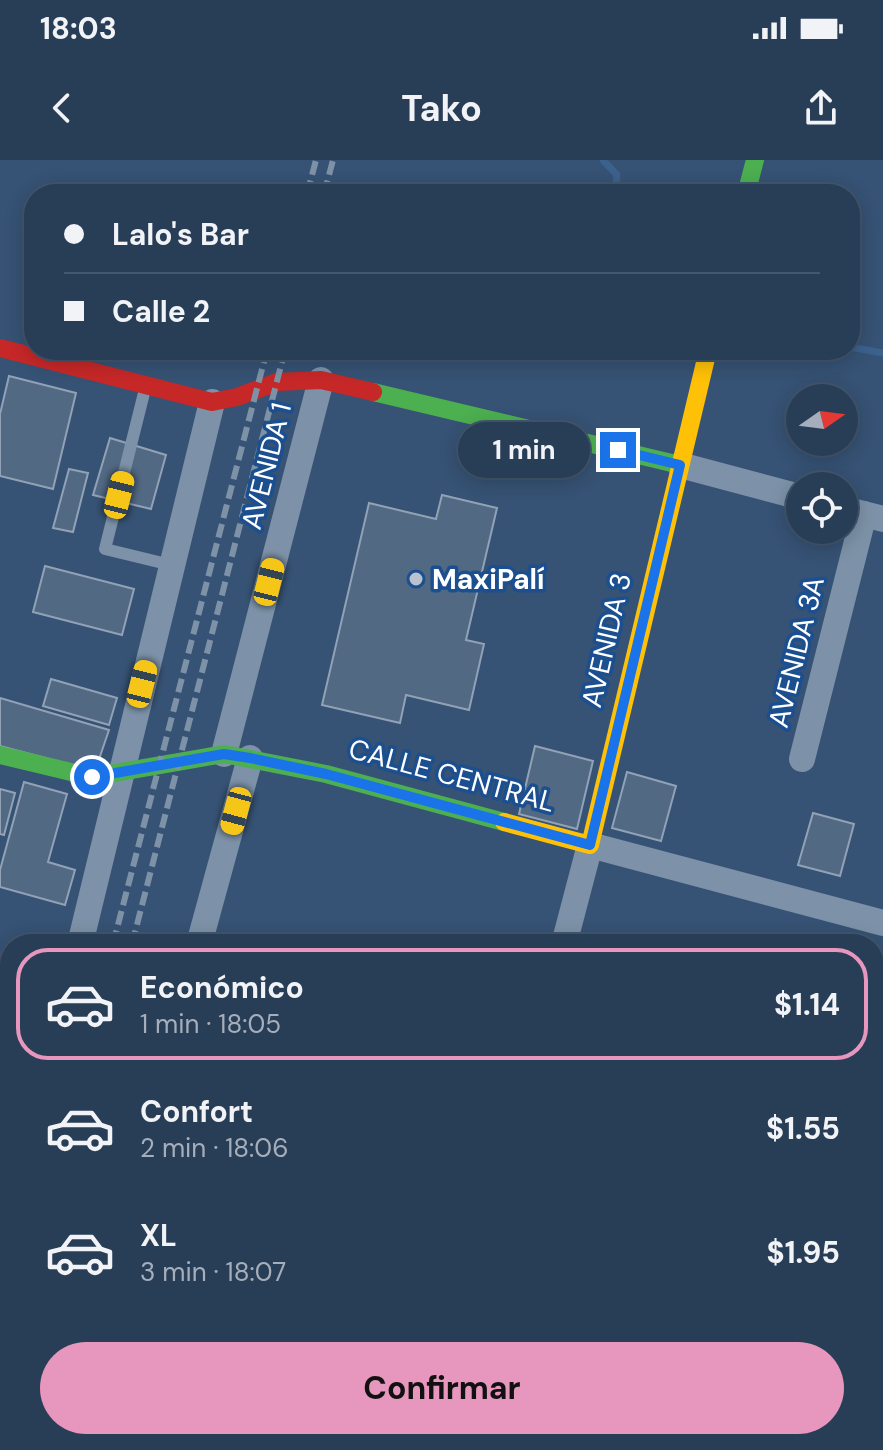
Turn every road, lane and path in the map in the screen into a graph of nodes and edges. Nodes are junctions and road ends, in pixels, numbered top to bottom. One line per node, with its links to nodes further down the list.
1 (755, 160): 2 (street)
2 (749, 184)
3 (0, 348): 4 (street)
4 (24, 354)
5 (47, 360): 8 (street)
6 (706, 360): 10 (street, AVENIDA 3)
7 (321, 380): 9 (street); 10 (street); 15 (street, AVENIDA 1)
8 (145, 385): 9 (street); 13 (lane)
9 (212, 402): 13 (street)
10 (680, 465): 11 (street); 18 (street, AVENIDA 3)
11 (786, 493)
12 (864, 514): 16 (street, AVENIDA 3A)
13 (171, 565): 17 (street)
14 (0, 755): 17 (street, CALLE CENTRAL)
15 (237, 756): 17 (street, CALLE CENTRAL); 18 (street, CALLE CENTRAL); 21 (street, AVENIDA 1)
16 (802, 759)
17 (121, 773): 20 (street)
18 (590, 845): 19 (street, CALLE CENTRAL); 22 (street, AVENIDA 3)
19 (883, 923)
20 (82, 934)
21 (201, 934)
22 (567, 934)

